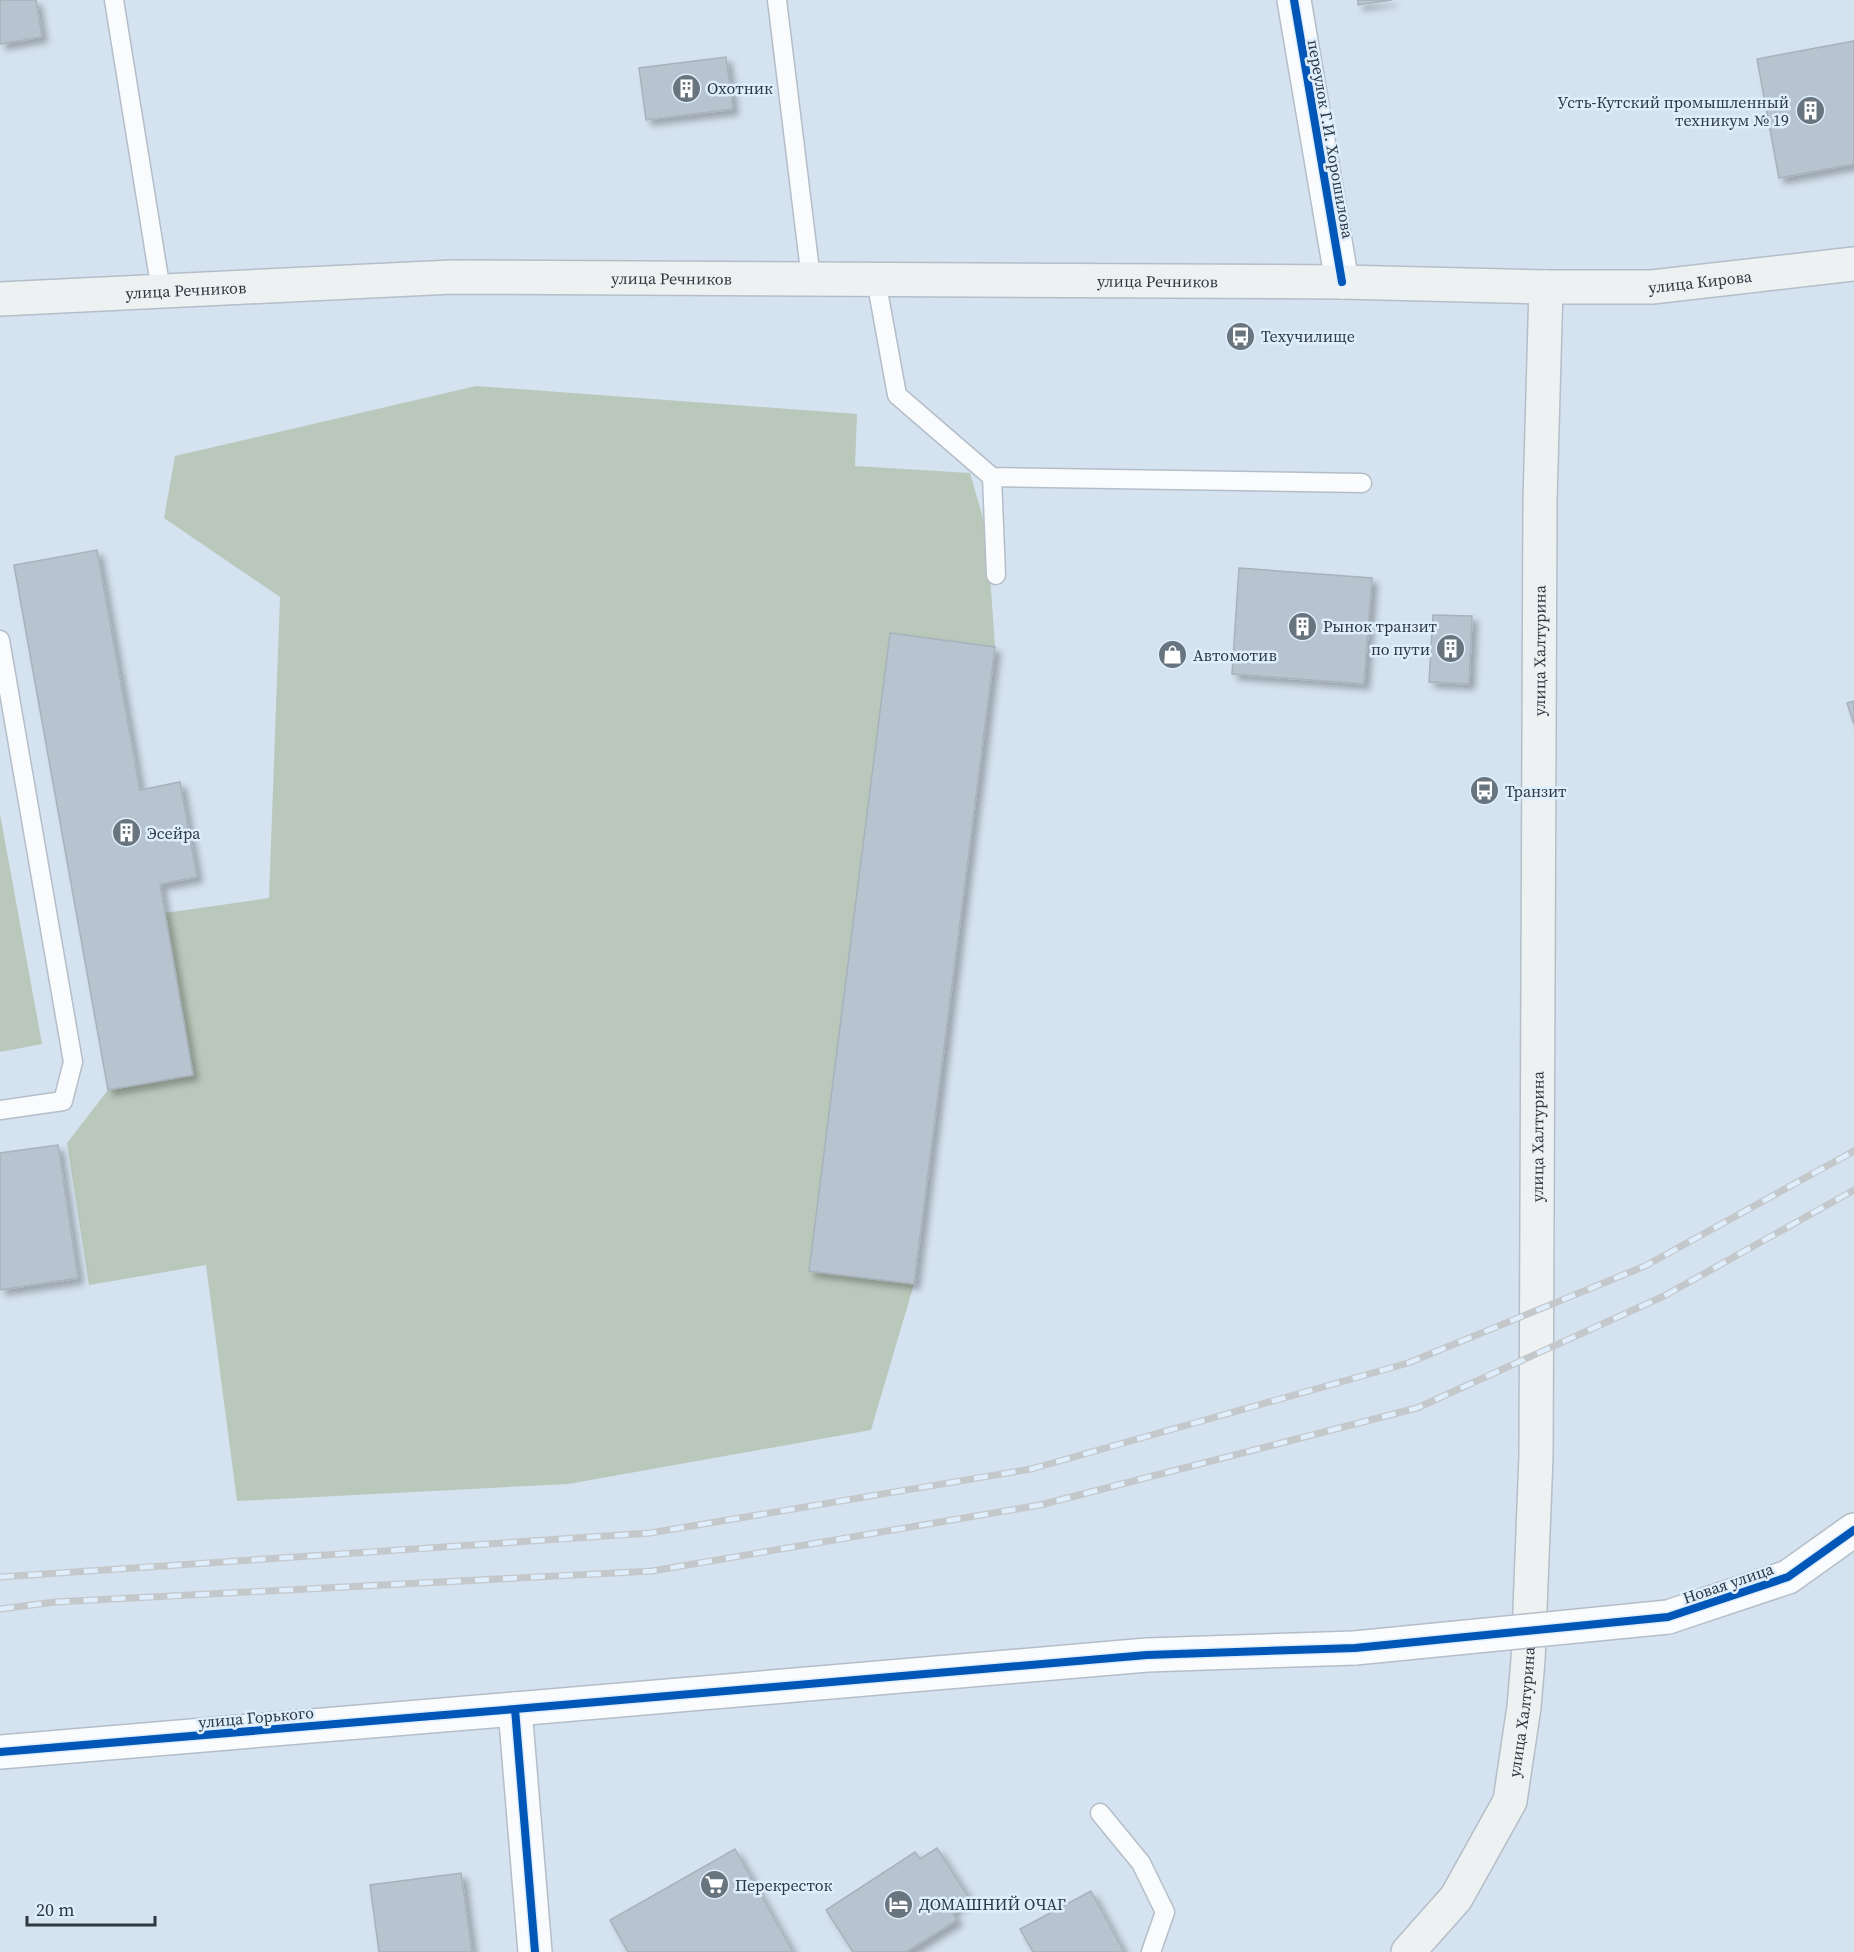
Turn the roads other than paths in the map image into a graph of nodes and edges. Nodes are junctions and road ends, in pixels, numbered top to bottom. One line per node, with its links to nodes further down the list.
1 (114, 0): 9 (lane)
2 (777, 0): 5 (lane)
3 (1294, 0): 7 (street, переулок Г.И. Хорошилова)
4 (1854, 264): 8 (main road, улица Кирова)
5 (811, 279): 6 (main road, улица Речников); 9 (main road, улица Речников)
6 (876, 280): 7 (main road, улица Речников); 11 (lane)
7 (1342, 282): 8 (main road, улица Кирова)
8 (1546, 287): 23 (main road, улица Халтурина)
9 (161, 291): 10 (main road, улица Речников)
10 (0, 299)
11 (993, 477): 12 (lane); 13 (lane)
12 (1362, 483)
13 (996, 575)
14 (0, 640): 15 (lane)
15 (0, 1110)
16 (1854, 1530): 17 (street, Новая улица, bridge)
17 (1355, 1648): 18 (street, улица Горького)
18 (514, 1709): 19 (street, улица Горького); 21 (street)
19 (0, 1752)
20 (1100, 1813): 22 (lane)
21 (535, 1952)
22 (1151, 1952)
23 (1408, 1952)

